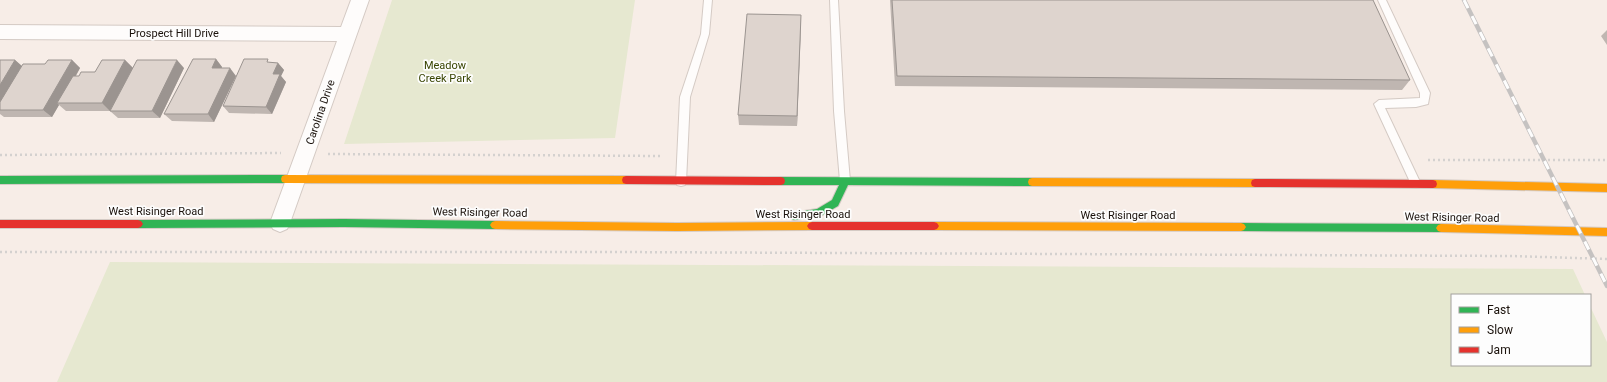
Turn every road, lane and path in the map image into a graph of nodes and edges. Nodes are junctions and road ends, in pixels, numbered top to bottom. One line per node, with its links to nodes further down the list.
1 (360, 0): 6 (street, Carolina Drive)
2 (708, 0): 10 (lane)
3 (834, 0): 9 (lane)
4 (1382, 0): 11 (lane)
5 (0, 32): 6 (street, Prospect Hill Drive)
6 (348, 34): 7 (street, Carolina Drive)
7 (296, 179): 8 (main road); 10 (main road); 15 (street, Carolina Drive)
8 (0, 180)
9 (845, 181): 10 (main road); 11 (main road); 14 (main road)
10 (681, 182)
11 (1416, 184): 12 (main road)
12 (1607, 188)
13 (622, 217): 17 (main road)
14 (728, 217)
15 (280, 223): 16 (main road, West Risinger Road); 17 (main road, West Risinger Road)
16 (0, 224)
17 (592, 226): 18 (main road, West Risinger Road)
18 (1607, 232)
19 (0, 252): 20 (path)
20 (1607, 259)

